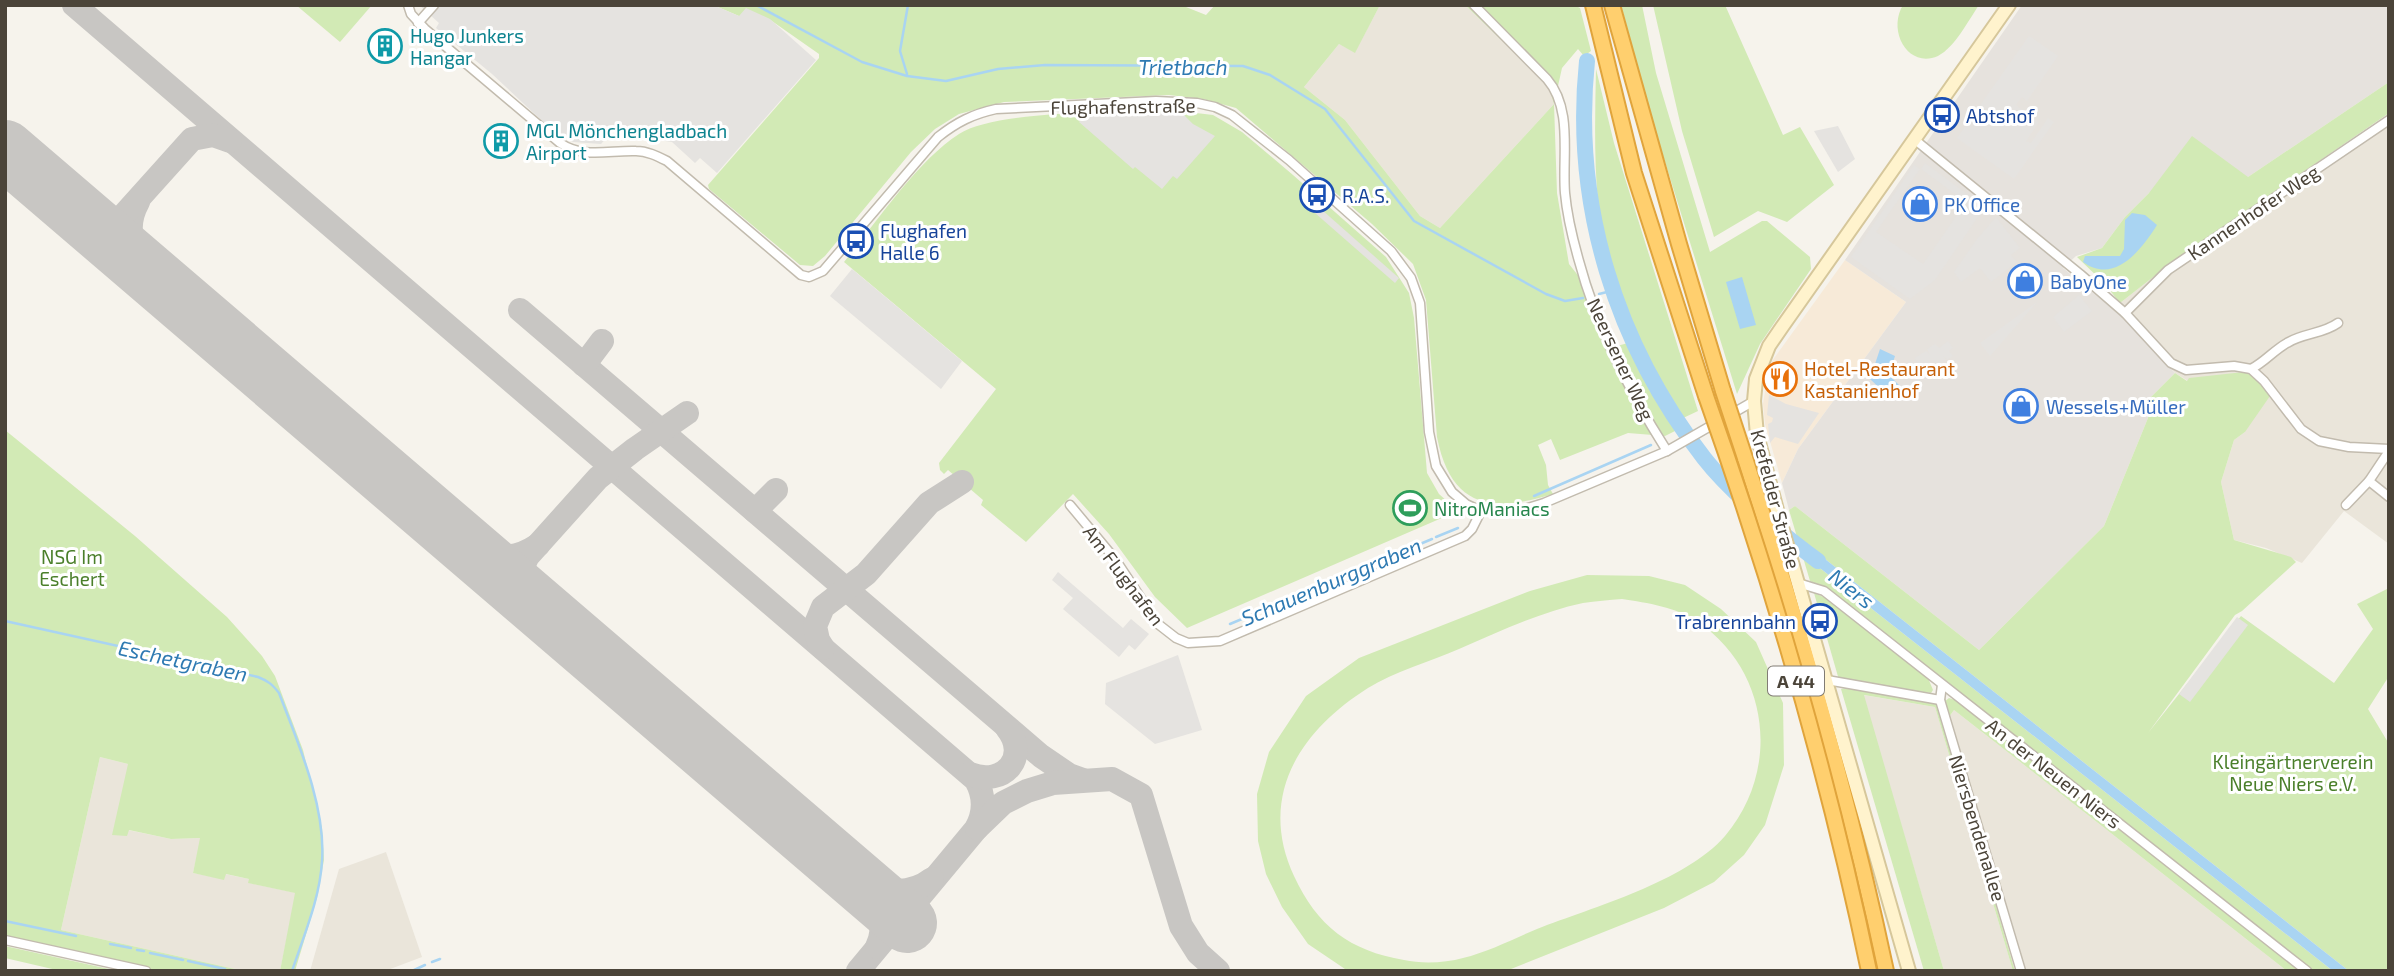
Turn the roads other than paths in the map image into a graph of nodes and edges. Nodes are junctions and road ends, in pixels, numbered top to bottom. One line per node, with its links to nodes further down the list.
1 (408, 5): 7 (street, Flughafenstraße)
2 (434, 5): 7 (street)
3 (1474, 5): 15 (street, Neersener Weg)
4 (1593, 5): 27 (highway, A 44, bridge)
5 (1612, 5): 28 (highway, A 44, bridge)
6 (2009, 5): 9 (street, Krefelder Straße)
7 (418, 23): 20 (street, Flughafenstraße)
8 (2389, 120): 10 (street, Kannenhofer Weg)
9 (1914, 139): 10 (street); 13 (street, Krefelder Straße)
10 (2125, 313): 12 (street)
11 (2338, 323): 12 (street)
12 (2251, 369): 14 (street)
13 (1754, 401): 15 (street, Flughafenstraße); 21 (street, Krefelder Straße)
14 (2389, 450): 16 (street)
15 (1667, 451): 20 (street, Flughafenstraße)
16 (2369, 481): 17 (street); 19 (street)
17 (2389, 497)
18 (1070, 505): 20 (street, Am Flughafen)
19 (2346, 505)
20 (1481, 510)
21 (1798, 583): 22 (street, Krefelder Straße); 23 (street, An der Neuen Niers)
22 (1827, 680): 24 (street); 29 (street, Krefelder Straße)
23 (1942, 685): 24 (street, Niersbendenallee); 31 (street, An der Neuen Niers)
24 (1940, 700): 30 (street, Niersbendenallee)
25 (5, 940): 26 (street)
26 (146, 971)
27 (1869, 971)
28 (1886, 971)
29 (1909, 971)
30 (2021, 971)
31 (2306, 971)

